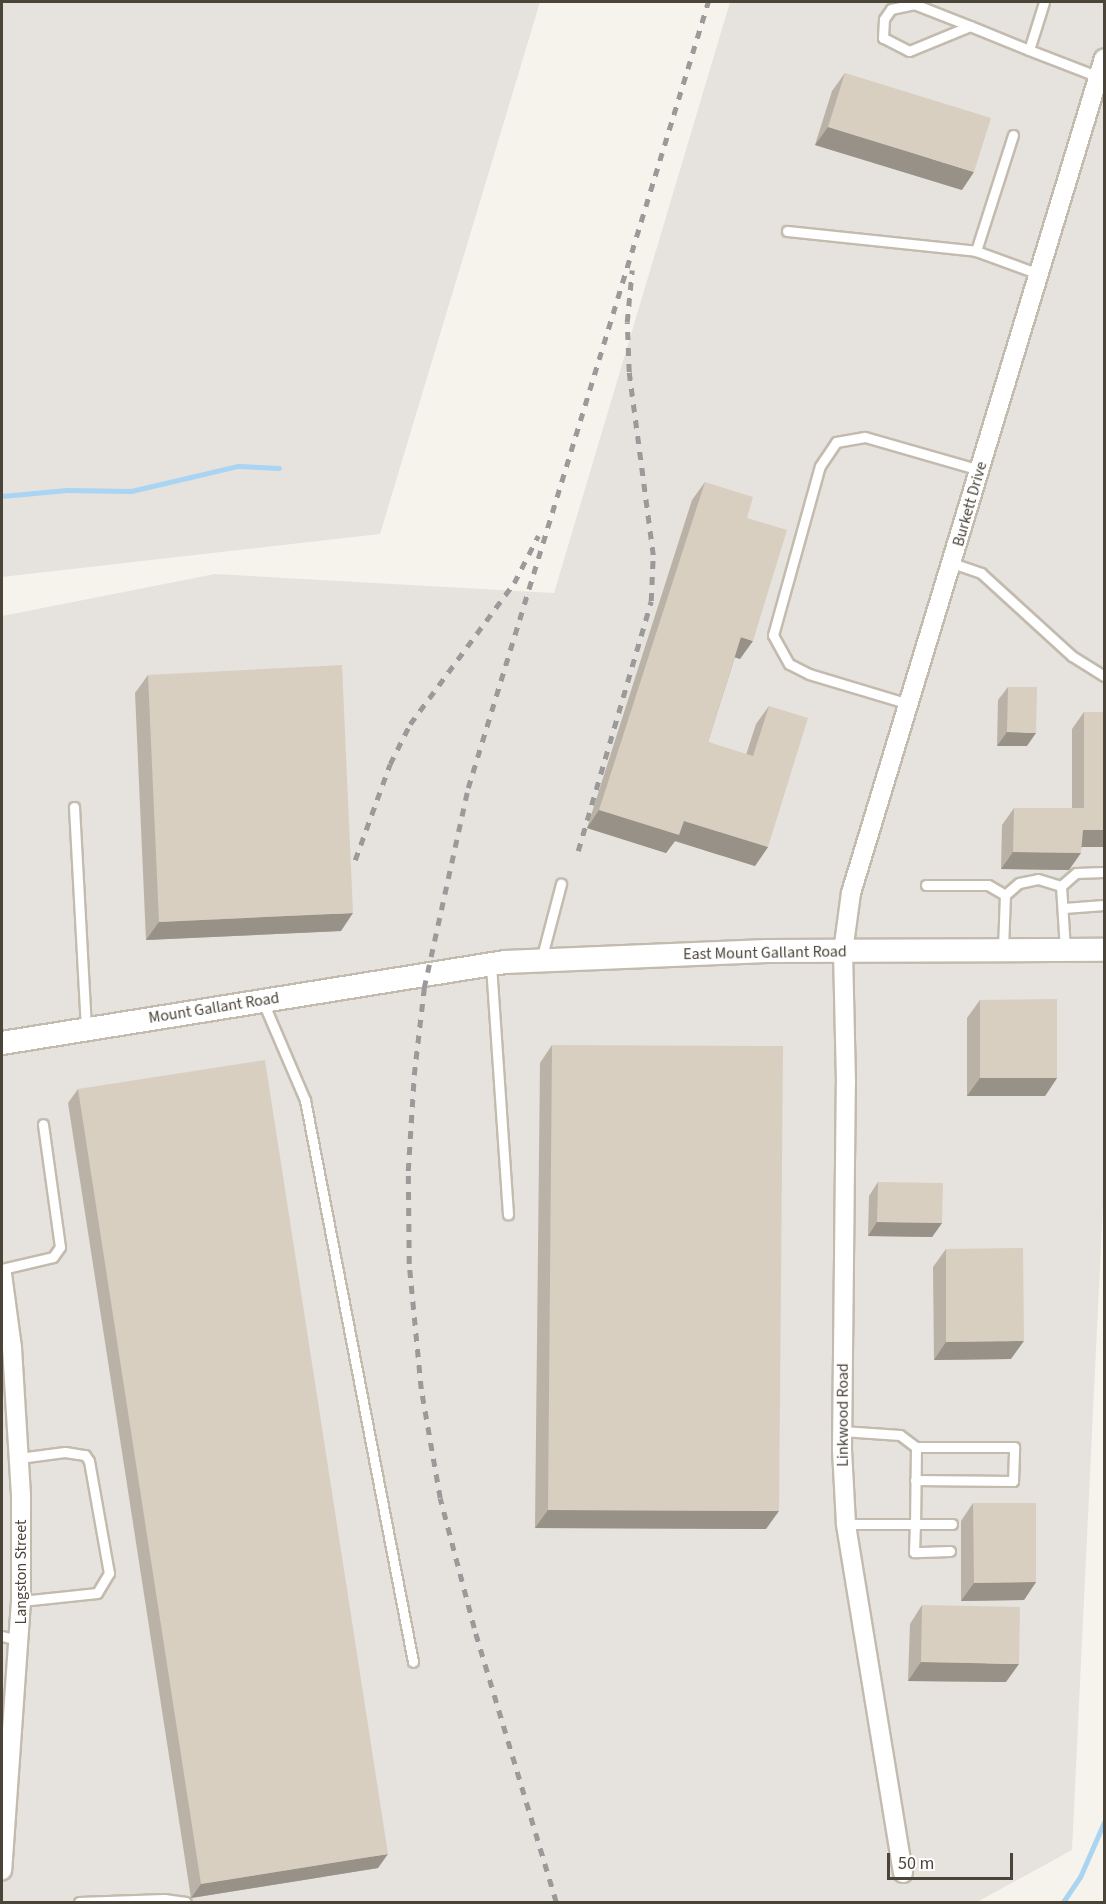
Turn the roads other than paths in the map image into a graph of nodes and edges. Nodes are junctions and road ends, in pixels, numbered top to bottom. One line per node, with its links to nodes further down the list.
1 (1044, 2): 3 (lane)
2 (970, 26): 2 (lane); 3 (lane)
3 (1029, 50): 5 (lane)
4 (1104, 58): 5 (street, Burkett Drive)
5 (1099, 77): 9 (street, Burkett Drive)
6 (1013, 135): 8 (lane)
7 (787, 231): 8 (lane)
8 (976, 251): 9 (lane)
9 (1039, 274): 10 (street, Burkett Drive)
10 (980, 470): 11 (street, Burkett Drive); 13 (lane)
11 (952, 563): 12 (lane); 13 (street, Burkett Drive)
12 (1104, 676)
13 (909, 705): 25 (street, Burkett Drive)
14 (74, 807): 30 (lane)
15 (1104, 872): 18 (lane)
16 (561, 884): 26 (lane)
17 (926, 885): 19 (lane)
18 (1061, 886): 19 (lane); 21 (lane)
19 (1005, 895): 22 (lane)
20 (1104, 905): 21 (lane)
21 (1064, 908): 23 (lane)
22 (1003, 950): 23 (street, East Mount Gallant Road); 25 (street, East Mount Gallant Road)
23 (1065, 950): 24 (street, East Mount Gallant Road)
24 (1104, 950)
25 (843, 952): 26 (street, East Mount Gallant Road); 35 (street, Linkwood Road)
26 (541, 960): 27 (street, East Mount Gallant Road)
27 (491, 964): 28 (street, East Mount Gallant Road); 33 (lane)
28 (427, 973): 29 (street, Mount Gallant Road)
29 (262, 1000): 30 (street, Mount Gallant Road); 46 (lane)
30 (86, 1029): 31 (street, Mount Gallant Road)
31 (2, 1043)
32 (43, 1124): 34 (lane)
33 (508, 1214)
34 (2, 1271): 37 (street, Langston Street)
35 (842, 1431): 36 (lane); 39 (street, Linkwood Road)
36 (916, 1447): 38 (lane); 38 (lane)
37 (19, 1458): 43 (street, Langston Street); 43 (lane)
38 (915, 1480): 40 (lane)
39 (846, 1524): 40 (lane); 49 (street, Linkwood Road)
40 (915, 1524): 41 (lane); 42 (lane)
41 (952, 1524)
42 (950, 1551)
43 (21, 1601): 45 (street, Langston Street)
44 (2, 1636): 45 (lane)
45 (21, 1641): 47 (street, Langston Street)
46 (413, 1662)
47 (6, 1779): 48 (street, Langston Street)
48 (2, 1870)
49 (903, 1873)
50 (79, 1902): 51 (lane)
51 (186, 1902)

